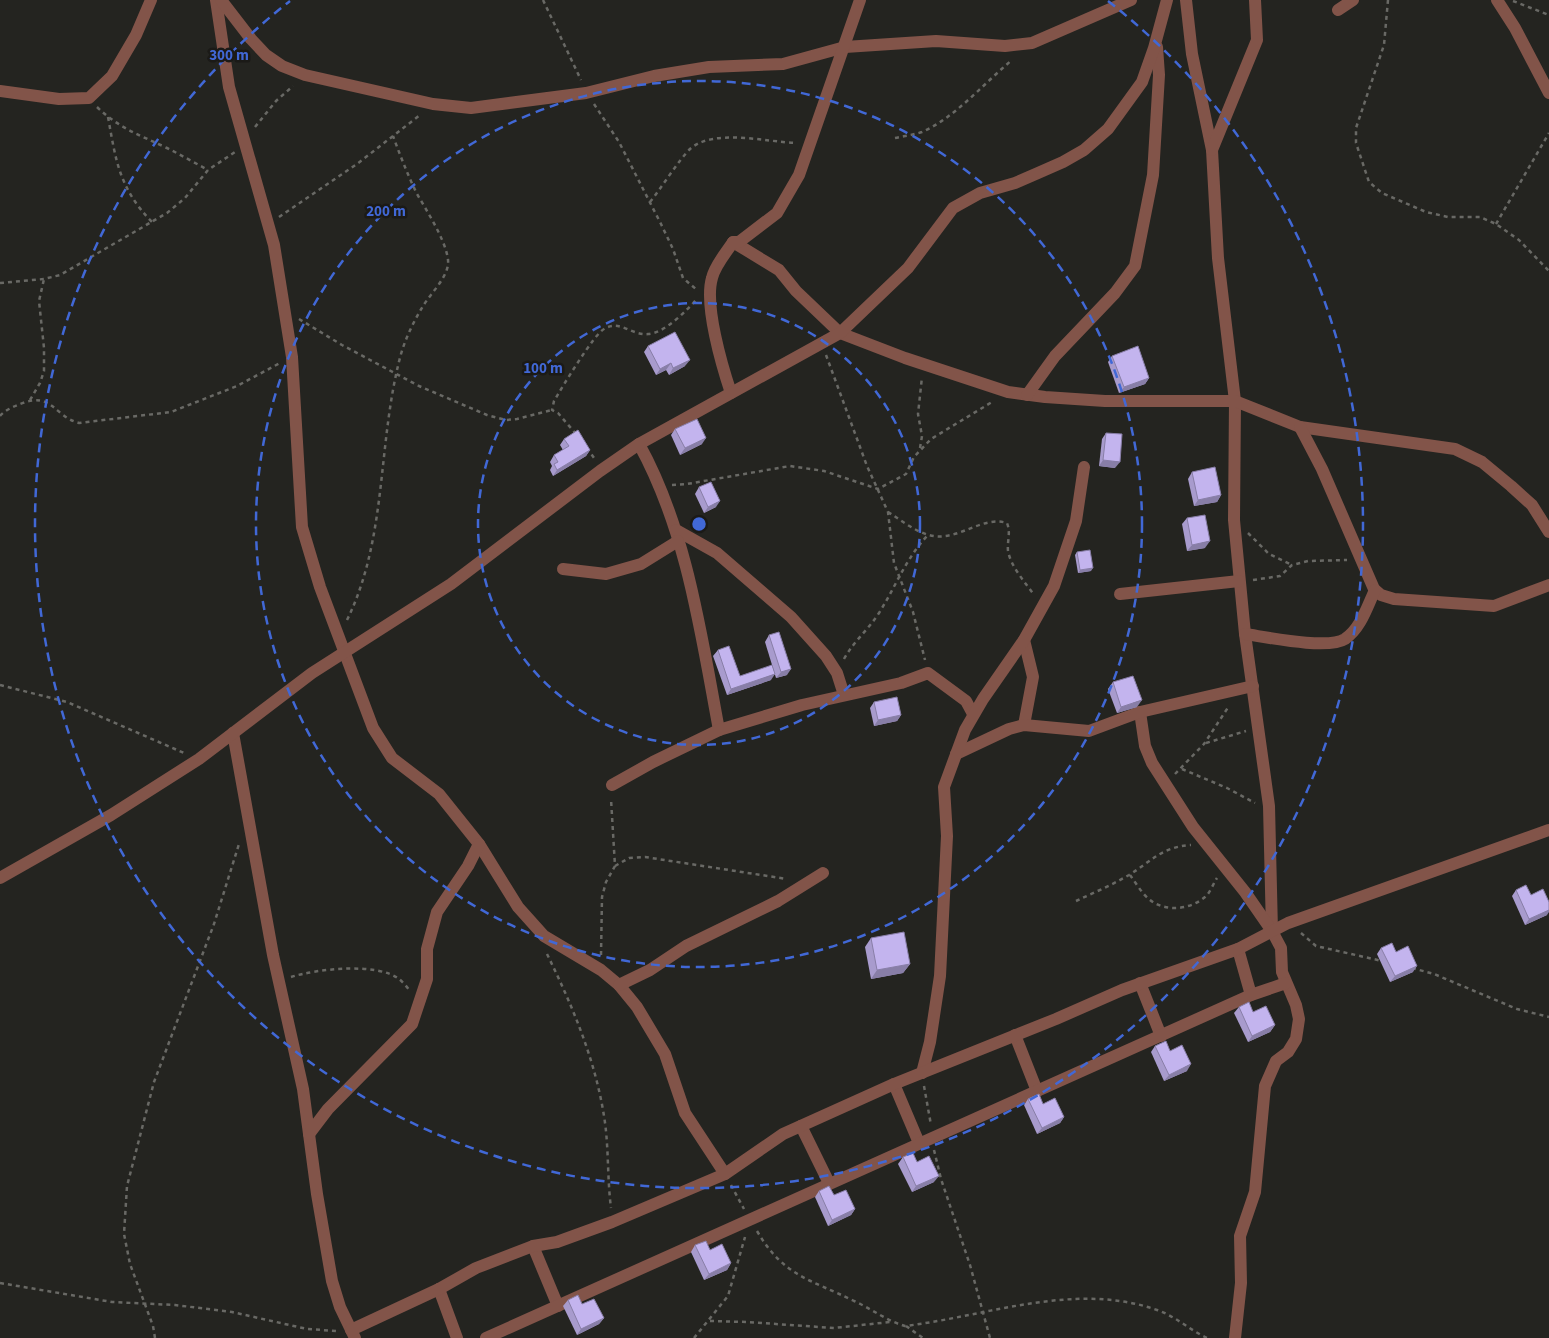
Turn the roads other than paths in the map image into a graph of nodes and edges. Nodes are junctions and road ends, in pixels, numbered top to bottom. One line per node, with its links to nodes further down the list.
1 (151, 0): 14 (street)
2 (216, 0): 34 (street)
3 (221, 0): 13 (street)
4 (860, 0): 13 (street)
5 (1131, 0): 13 (street)
6 (1167, 0): 12 (street)
7 (1186, 0): 16 (street)
8 (1255, 0): 16 (street)
9 (1353, 0): 11 (street)
10 (1497, 0): 15 (street)
11 (1338, 10)
12 (1157, 38): 18 (street); 20 (street)
13 (845, 47): 17 (street)
14 (0, 91)
15 (1549, 93)
16 (1212, 150): 21 (street)
17 (733, 242): 18 (street); 19 (street)
18 (840, 334): 19 (street); 20 (street)
19 (731, 393): 23 (street)
20 (1027, 395): 21 (street)
21 (1235, 401): 22 (street); 28 (street)
22 (1300, 427): 25 (street); 30 (street)
23 (639, 444): 26 (street); 34 (street)
24 (1084, 468): 33 (street)
25 (1548, 528)
26 (677, 536): 27 (street); 36 (street); 40 (street)
27 (564, 569)
28 (1239, 582): 31 (street); 32 (street)
29 (1549, 585): 30 (street)
30 (1375, 590): 32 (street)
31 (1120, 594)
32 (1245, 634): 35 (street)
33 (1024, 640): 38 (street); 39 (street)
34 (345, 653): 41 (street); 45 (street)
35 (1247, 687): 37 (street); 48 (street)
36 (844, 695): 38 (street); 40 (street)
37 (1140, 712): 39 (street); 48 (street)
38 (973, 714): 42 (street)
39 (1024, 725): 42 (street)
40 (719, 730): 43 (street)
41 (233, 733): 47 (street); 60 (street)
42 (956, 754): 56 (street)
43 (612, 785)
44 (1549, 830): 48 (street)
45 (479, 844): 52 (street); 60 (street)
46 (823, 873): 52 (street)
47 (0, 878)
48 (1272, 931): 49 (street); 51 (street)
49 (1238, 949): 50 (street); 53 (street)
50 (1140, 983): 54 (street); 55 (street)
51 (1286, 983): 53 (street); 70 (street)
52 (619, 985): 62 (street)
53 (1251, 996): 55 (street)
54 (1015, 1035): 56 (street); 58 (street)
55 (1161, 1036): 58 (street)
56 (922, 1073): 57 (street)
57 (894, 1084): 59 (street); 61 (street)
58 (1037, 1091): 61 (street)
59 (801, 1126): 62 (street); 63 (street)
60 (309, 1134): 67 (street)
61 (919, 1143): 63 (street)
62 (725, 1174): 64 (street)
63 (829, 1184): 66 (street)
64 (534, 1246): 65 (street); 66 (street)
65 (439, 1290): 67 (street); 68 (street)
66 (558, 1306): 69 (street)
67 (353, 1334)
68 (457, 1338)
69 (486, 1338)
70 (1235, 1338)

